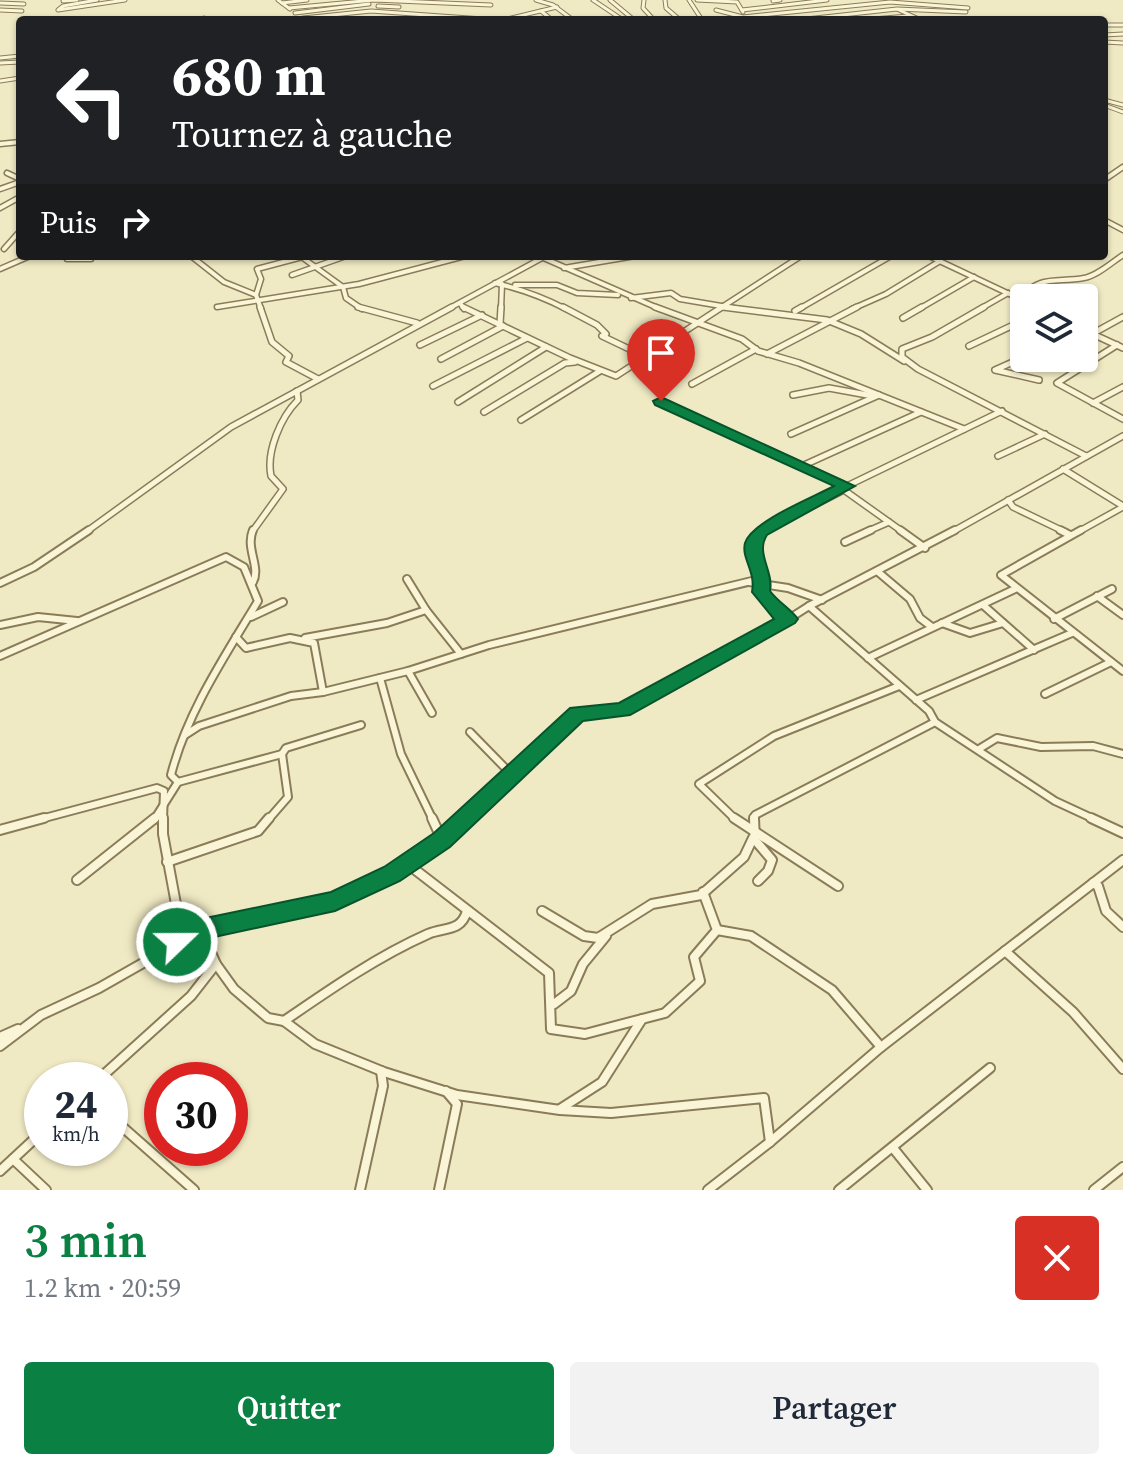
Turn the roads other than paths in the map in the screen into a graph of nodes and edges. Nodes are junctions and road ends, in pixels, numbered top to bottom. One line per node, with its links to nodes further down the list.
1 (19, 0): 21 (street)
2 (97, 0): 13 (street)
3 (125, 0): 37 (street)
4 (307, 0): 18 (street)
5 (536, 0): 27 (street)
6 (593, 0): 48 (street)
7 (610, 0): 49 (street)
8 (665, 0): 50 (street)
9 (697, 0): 15 (street)
10 (780, 0): 16 (street)
11 (827, 0): 33 (street)
12 (63, 1): 13 (street)
13 (79, 1): 37 (street)
14 (351, 1): 19 (street); 23 (street); 28 (street)
15 (712, 1): 32 (street); 33 (street)
16 (773, 1)
17 (887, 1): 25 (street); 29 (street); 29 (street)
18 (280, 2): 28 (street)
19 (381, 2): 23 (street); 24 (street); 26 (street); 35 (street)
20 (0, 3): 21 (street)
21 (11, 3): 22 (street)
22 (24, 4)
23 (358, 5): 31 (street)
24 (491, 5)
25 (846, 6): 39 (street); 54 (street)
26 (399, 7)
27 (557, 7): 36 (street); 47 (street)
28 (289, 8): 38 (street)
29 (897, 9): 39 (street); 57 (street)
30 (0, 10): 34 (street)
31 (315, 10): 38 (street); 42 (street)
32 (716, 10): 51 (street); 52 (street)
33 (742, 10): 53 (street)
34 (22, 11)
35 (371, 11): 42 (street); 43 (street); 44 (street)
36 (541, 11): 45 (street); 46 (street)
37 (60, 12): 40 (street)
38 (295, 13): 41 (street)
39 (860, 13): 55 (street); 56 (street)
40 (60, 16)
41 (300, 16)
42 (324, 16)
43 (376, 16)
44 (469, 16)
45 (524, 16)
46 (547, 16)
47 (568, 16)
48 (617, 16)
49 (629, 16)
50 (677, 16)
51 (719, 16)
52 (735, 16)
53 (743, 16)
54 (768, 16)
55 (833, 16)
56 (866, 16)
57 (911, 16)
58 (7, 173): 59 (street)
59 (16, 179)
60 (16, 236): 61 (street)
61 (4, 249)
62 (1123, 255): 83 (street)
63 (21, 260): 79 (street)
64 (68, 260): 77 (street)
65 (196, 260): 88 (street)
66 (283, 260): 88 (street)
67 (309, 260): 76 (street)
68 (334, 260): 76 (street)
69 (449, 260): 84 (street)
70 (536, 260): 82 (street)
71 (546, 260): 78 (street)
72 (610, 260): 78 (street)
73 (795, 260): 90 (street)
74 (884, 260): 92 (street)
75 (940, 261): 81 (street); 97 (street)
76 (317, 266): 80 (street); 84 (street)
77 (68, 267)
78 (566, 267): 87 (street)
79 (0, 269)
80 (292, 275)
81 (974, 277): 85 (street); 96 (street)
82 (501, 283): 86 (street); 89 (street); 100 (street); 110 (street)
83 (1035, 284)
84 (343, 287): 88 (street); 98 (street)
85 (1008, 293): 116 (street)
86 (604, 295): 87 (street); 93 (street)
87 (628, 297): 90 (street); 93 (street)
88 (258, 298): 91 (street); 119 (street)
89 (460, 303): 94 (street); 98 (street)
90 (724, 306): 97 (street); 99 (street)
91 (217, 307)
92 (795, 311)
93 (671, 313): 99 (street)
94 (482, 315): 100 (street); 105 (street)
95 (1123, 317): 102 (street)
96 (903, 318)
97 (827, 320): 111 (street); 116 (street)
98 (417, 323): 119 (street)
99 (698, 323): 109 (street); 112 (street)
100 (502, 325): 104 (street); 113 (street)
101 (1010, 327): 106 (street)
102 (1098, 331)
103 (1098, 337): 108 (street)
104 (527, 338): 107 (street); 122 (street)
105 (420, 345)
106 (969, 346)
107 (546, 347): 115 (street); 128 (street)
108 (1120, 347): 129 (street)
109 (756, 349): 111 (street); 121 (street)
110 (632, 350): 112 (street); 114 (street)
111 (767, 354): 126 (street)
112 (646, 357): 114 (street)
113 (441, 359)
114 (640, 361): 118 (street)
115 (579, 362): 118 (street); 131 (street)
116 (907, 363): 130 (street)
117 (1010, 363): 120 (street)
118 (600, 371): 134 (street)
119 (318, 379): 124 (street)
120 (1039, 380)
121 (692, 384)
122 (433, 386)
123 (1123, 387): 129 (street)
124 (297, 391): 152 (street); 154 (street)
125 (793, 395): 126 (street)
126 (878, 396): 132 (street); 136 (street)
127 (661, 401): 141 (street)
128 (458, 402)
129 (1093, 403): 133 (street)
130 (1002, 411): 135 (street); 137 (street)
131 (484, 412)
132 (921, 412): 135 (street); 141 (street)
133 (1123, 419)
134 (521, 420)
135 (964, 429): 143 (street)
136 (791, 434)
137 (1045, 434): 139 (street); 140 (street)
138 (1123, 436): 140 (street)
139 (998, 456)
140 (1086, 456): 142 (street)
141 (802, 466): 143 (street)
142 (1063, 469): 144 (street); 145 (street)
143 (846, 488): 146 (street); 153 (street)
144 (1008, 500): 147 (street); 149 (street)
145 (1123, 506): 147 (street)
146 (889, 522): 148 (street); 149 (street)
147 (1070, 535): 155 (street)
148 (845, 542)
149 (925, 548): 150 (street)
150 (877, 571): 158 (street); 171 (street)
151 (407, 579): 162 (street)
152 (253, 582): 164 (street); 167 (street)
153 (762, 582): 158 (street); 165 (street); 176 (street)
154 (0, 583)
155 (1015, 589): 160 (street); 166 (street)
156 (1112, 589): 157 (street)
157 (1097, 596): 163 (street); 166 (street)
158 (822, 600): 161 (street)
159 (283, 602): 164 (street)
160 (983, 605): 168 (street); 169 (street)
161 (809, 606): 165 (street); 178 (street)
162 (426, 610): 174 (street); 176 (street)
163 (1123, 615)
164 (251, 617): 173 (street)
165 (788, 619): 195 (street)
166 (1054, 619): 172 (street)
167 (80, 621): 170 (street); 177 (street)
168 (942, 623): 169 (street); 171 (street)
169 (1003, 623): 175 (street)
170 (0, 625)
171 (932, 627): 178 (street)
172 (1072, 633): 175 (street); 179 (street)
173 (236, 637): 174 (street); 191 (street)
174 (305, 638): 184 (street)
175 (1034, 650): 186 (street)
176 (461, 654): 180 (street)
177 (0, 656)
178 (868, 658): 183 (street)
179 (1111, 662): 181 (street); 185 (street)
180 (408, 671): 182 (street); 187 (street)
181 (1123, 671)
182 (380, 678): 184 (street); 201 (street)
183 (899, 686): 186 (street); 199 (street)
184 (323, 692): 191 (street)
185 (1045, 694)
186 (916, 700): 188 (street)
187 (432, 713)
188 (935, 722): 192 (street); 199 (street)
189 (361, 725): 193 (street)
190 (470, 732): 195 (street)
191 (185, 735): 196 (street)
192 (979, 749): 194 (street); 200 (street)
193 (282, 754): 196 (street); 203 (street)
194 (1123, 754)
195 (511, 774): 201 (street)
196 (178, 782): 197 (street)
197 (162, 810): 198 (street); 203 (street); 205 (street)
198 (0, 830)
199 (752, 833): 206 (street); 208 (street); 209 (street)
200 (1123, 833)
201 (442, 840): 204 (street)
202 (1123, 860): 207 (street)
203 (167, 862): 213 (street)
204 (409, 865): 210 (street); 213 (street)
205 (77, 880)
206 (758, 881)
207 (1093, 883): 212 (street); 216 (street)
208 (838, 886)
209 (703, 892): 214 (street); 215 (street)
210 (467, 911): 218 (street); 220 (street)
211 (542, 911): 215 (street)
212 (1123, 927)
213 (201, 930): 217 (street); 221 (street)
214 (717, 930): 219 (street); 224 (street)
215 (609, 931): 218 (street)
216 (1005, 951): 224 (street); 226 (street)
217 (216, 964): 220 (street); 225 (street)
218 (552, 1007): 219 (street)
219 (642, 1019): 230 (street)
220 (284, 1021): 228 (street)
221 (28, 1025): 222 (street); 223 (street)
222 (0, 1037)
223 (0, 1046)
224 (881, 1047): 232 (street)
225 (118, 1062)
226 (1121, 1064)
227 (990, 1068): 234 (street)
228 (381, 1071): 229 (street); 240 (street)
229 (445, 1090): 230 (street); 241 (street)
230 (560, 1110): 232 (street)
231 (128, 1132): 239 (street)
232 (770, 1142): 242 (street)
233 (24, 1149): 235 (street)
234 (890, 1149): 243 (street); 244 (street)
235 (13, 1159): 237 (street); 238 (street)
236 (1123, 1167): 245 (street)
237 (0, 1171)
238 (46, 1190)
239 (194, 1190)
240 (360, 1190)
241 (439, 1190)
242 (708, 1190)
243 (839, 1190)
244 (927, 1190)
245 (1094, 1190)

